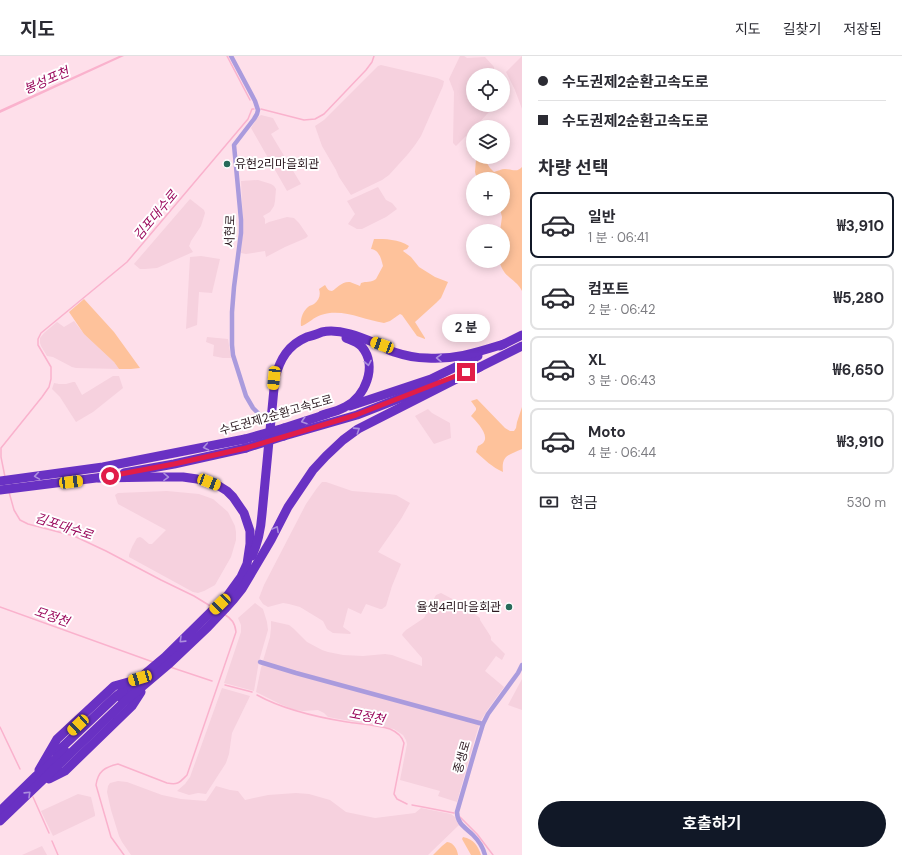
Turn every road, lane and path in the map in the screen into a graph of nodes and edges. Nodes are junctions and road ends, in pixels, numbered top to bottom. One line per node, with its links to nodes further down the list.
1 (231, 56): 6 (street, 서현로)
2 (522, 334): 3 (highway, 수도권제2순환고속도로)
3 (504, 344): 7 (highway, 수도권제2순환고속도로); 14 (highway, one-way to 14)
4 (522, 346): 5 (highway, 수도권제2순환고속도로)
5 (480, 367): 8 (highway, 수도권제2순환고속도로); 14 (highway, one-way to 5)
6 (260, 415)
7 (322, 416): 8 (highway, 수도권제2순환고속도로, one-way to 8); 14 (highway, one-way to 7)
8 (284, 432): 9 (highway, 수도권제2순환고속도로, bridge)
9 (245, 444): 10 (highway, 수도권제2순환고속도로); 12 (highway, 수도권제2순환고속도로, one-way to 12)
10 (99, 478): 12 (highway, 수도권제2순환고속도로); 14 (highway, one-way to 14)
11 (0, 481): 12 (highway, 수도권제2순환고속도로)
12 (15, 484): 13 (highway, 수도권제2순환고속도로)
13 (0, 490)
14 (249, 568): 15 (highway)
15 (204, 625): 18 (highway, one-way to 18); 18 (highway)
16 (260, 662): 19 (street)
17 (522, 665): 19 (street, 종생로)
18 (143, 680): 20 (highway); 20 (highway); 20 (highway)
19 (483, 724): 23 (street, 종생로)
20 (37, 780): 21 (highway); 22 (highway, one-way to 20)
21 (0, 811)
22 (0, 821)
23 (485, 855)

